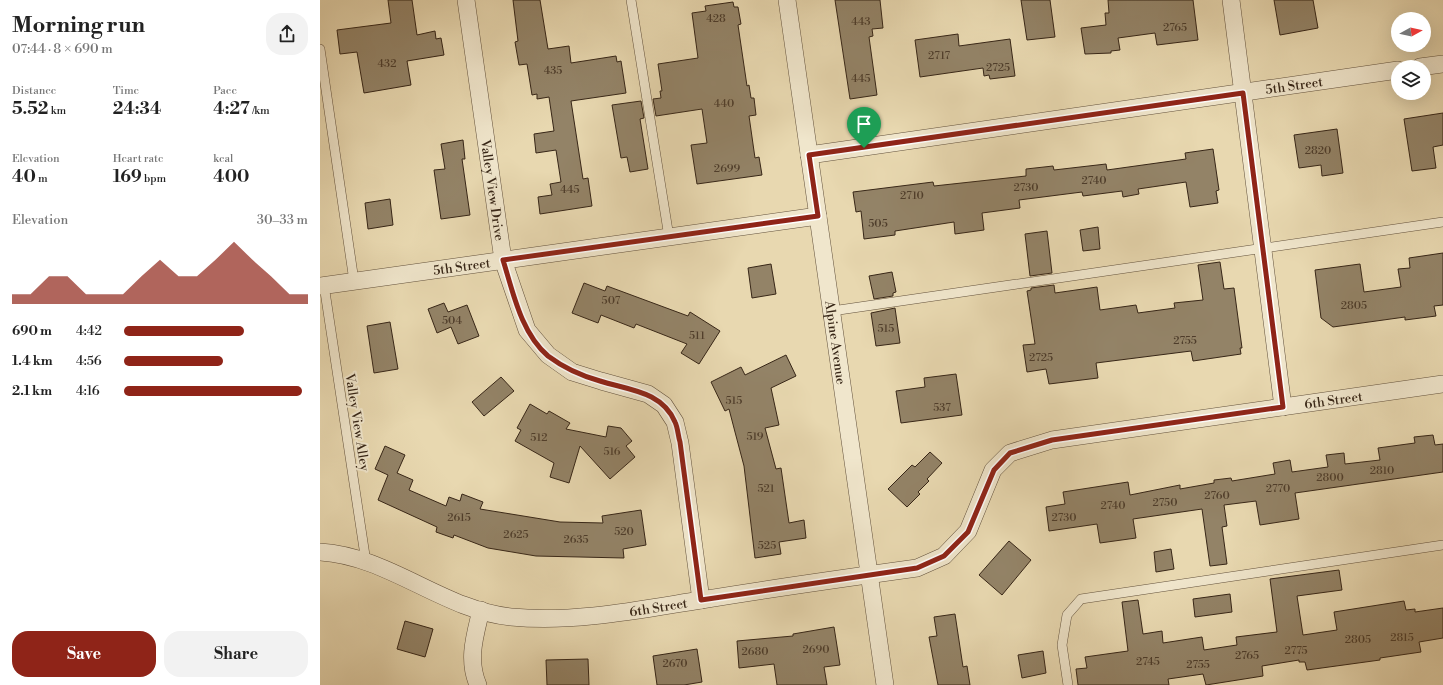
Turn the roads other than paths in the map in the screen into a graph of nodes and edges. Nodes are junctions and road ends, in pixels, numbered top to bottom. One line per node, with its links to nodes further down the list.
1 (466, 0): 15 (street, Valley View Drive)
2 (631, 0): 13 (lane)
3 (787, 0): 10 (street, Alpine Avenue)
4 (1231, 0): 9 (street)
5 (320, 49): 16 (lane)
6 (1443, 64): 7 (street)
7 (1431, 66)
8 (1391, 71): 9 (street, 5th Street)
9 (1243, 93): 10 (street, 5th Street); 14 (street)
10 (809, 155): 11 (street, Alpine Avenue)
11 (818, 216): 13 (street, 5th Street); 18 (street, Alpine Avenue)
12 (1443, 222): 14 (lane)
13 (669, 237): 15 (street, 5th Street)
14 (1263, 248): 18 (lane); 20 (street)
15 (503, 260): 16 (street, 5th Street); 25 (street, Valley View Drive)
16 (354, 281): 17 (street, 5th Street)
17 (322, 286): 23 (lane, Valley View Alley)
18 (832, 311): 24 (street, Alpine Avenue)
19 (1443, 384): 20 (street, 6th Street)
20 (1283, 407): 24 (street, 6th Street)
21 (1443, 545): 29 (lane)
22 (320, 552): 23 (street, 6th Street)
23 (366, 562): 26 (street, 6th Street)
24 (869, 575): 25 (street, 6th Street); 28 (street, Alpine Avenue)
25 (701, 600): 26 (street, 6th Street)
26 (481, 610): 27 (street)
27 (478, 685)
28 (885, 685)
29 (1068, 685)

